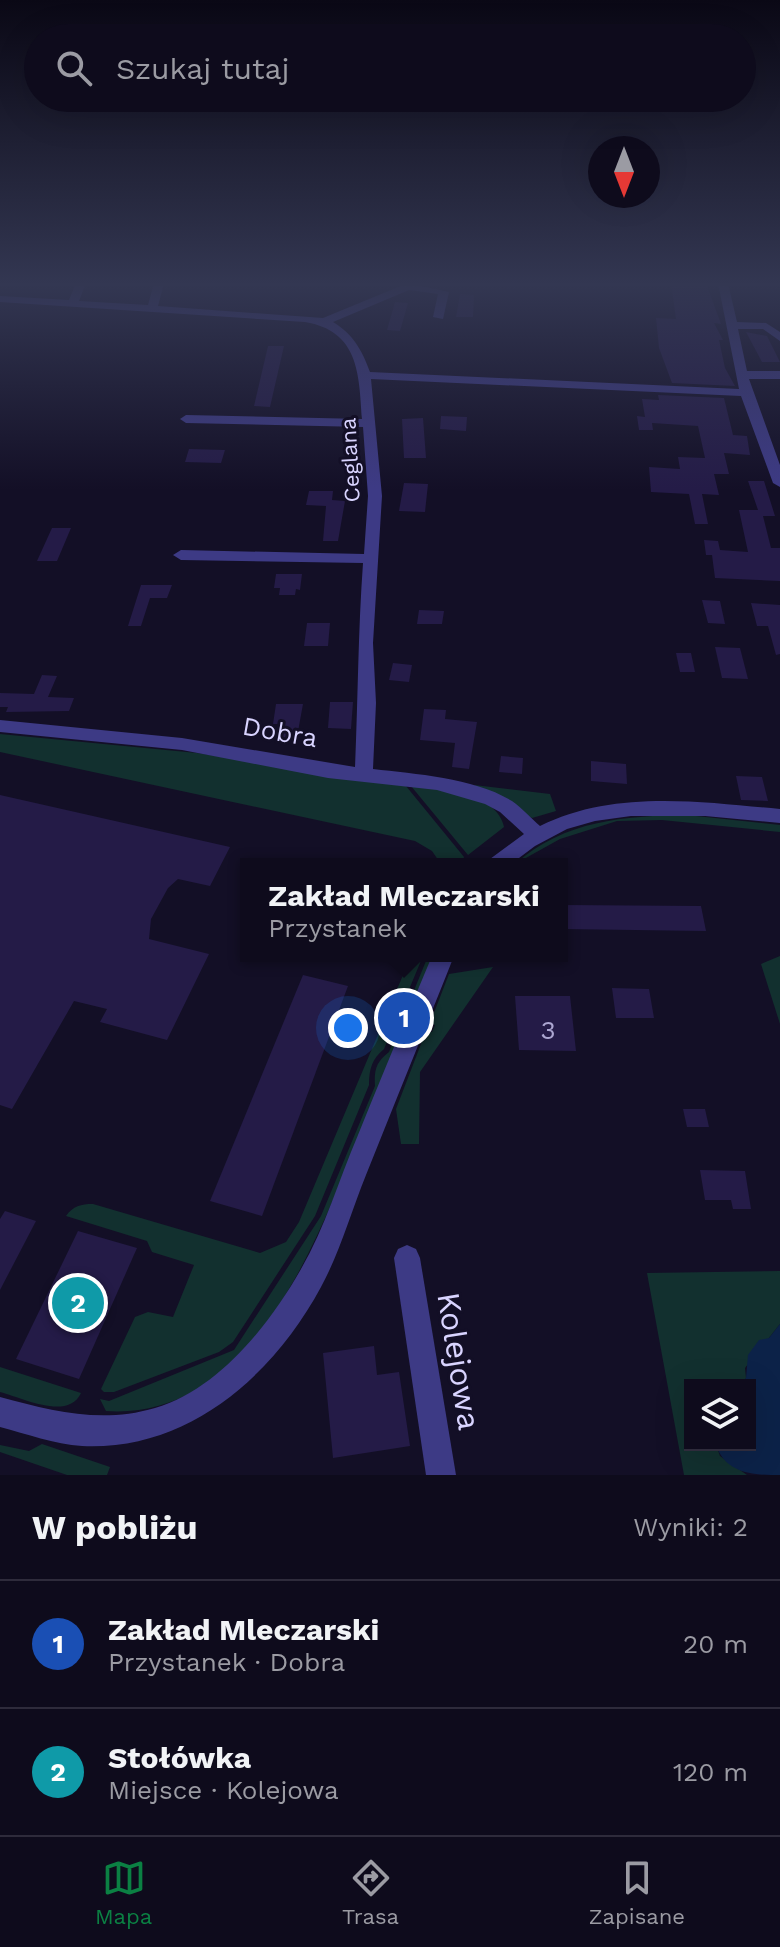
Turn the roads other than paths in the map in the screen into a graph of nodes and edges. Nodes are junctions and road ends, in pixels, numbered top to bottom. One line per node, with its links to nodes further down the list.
1 (354, 352): 3 (street, Ceglana)
2 (738, 352): 4 (street)
3 (365, 375): 6 (street); 8 (street, Ceglana)
4 (743, 375): 5 (street); 6 (street)
5 (780, 375)
6 (746, 393): 9 (street)
7 (186, 419): 8 (street)
8 (370, 423): 11 (street, Ceglana)
9 (779, 477)
10 (181, 555): 11 (street)
11 (371, 559): 13 (street, Ceglana)
12 (0, 726): 13 (street, Dobra)
13 (364, 774): 15 (street, Dobra)
14 (780, 816): 15 (street)
15 (536, 833): 16 (street)
16 (505, 858)
17 (441, 962): 19 (street)
18 (407, 1258): 20 (street, Kolejowa)
19 (0, 1412)
20 (441, 1475)

